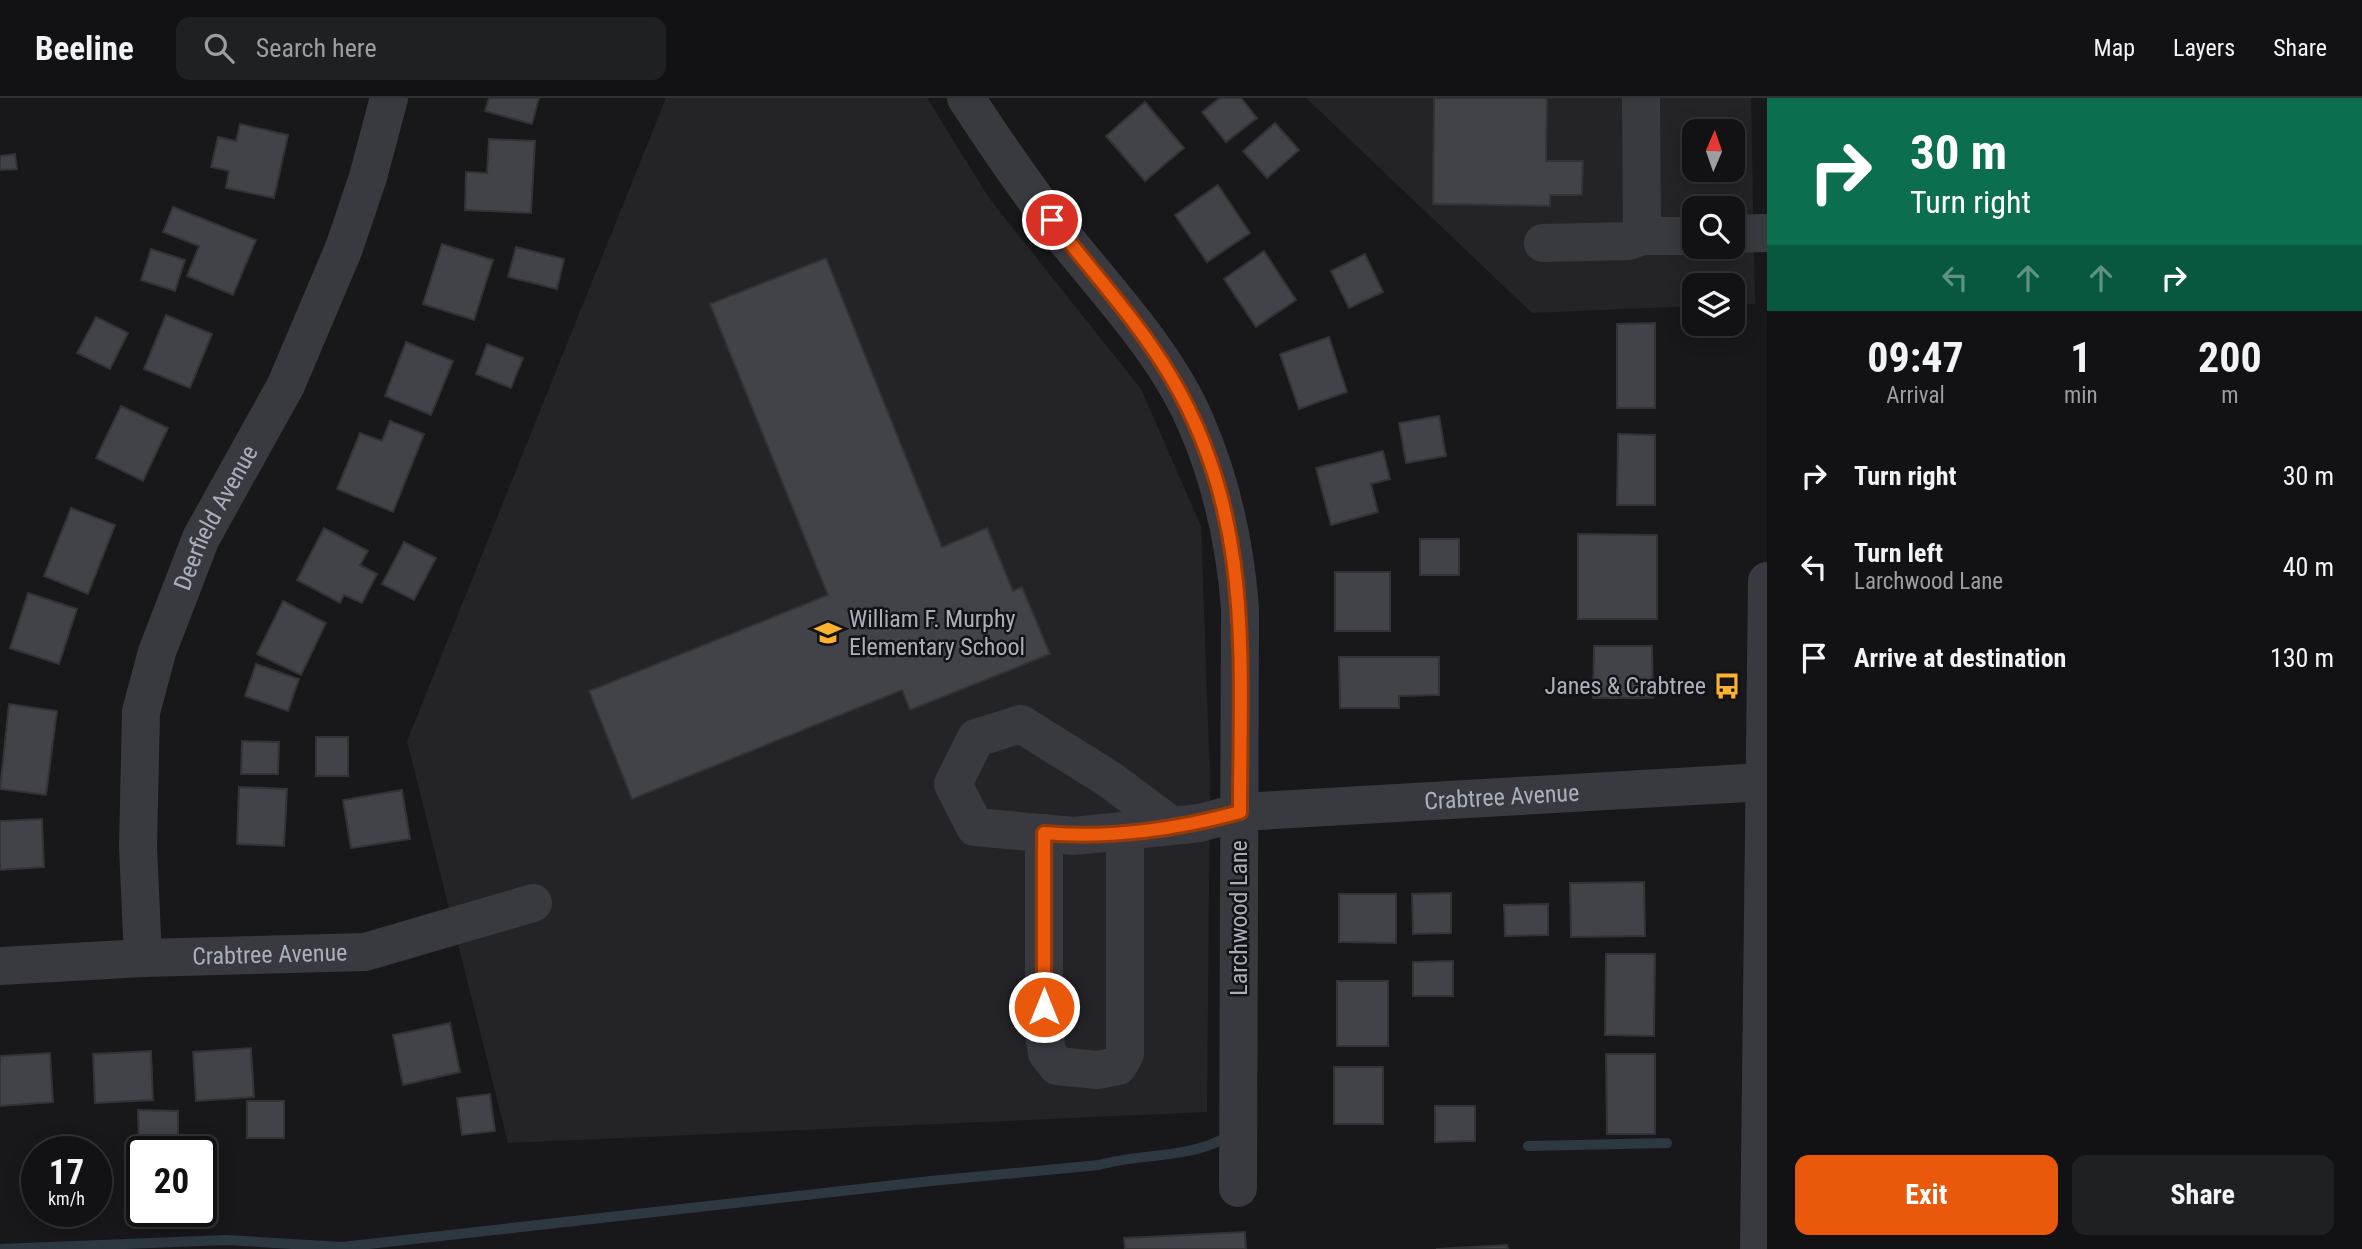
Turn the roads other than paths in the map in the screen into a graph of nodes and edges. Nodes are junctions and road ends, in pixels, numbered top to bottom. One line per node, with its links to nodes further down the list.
1 (389, 98): 16 (street, Deerfield Avenue)
2 (966, 98): 11 (street, Larchwood Lane)
3 (1641, 98): 6 (street)
4 (1767, 233): 5 (street)
5 (1745, 234)
6 (1642, 236): 7 (street); 8 (street)
7 (1682, 236)
8 (1543, 243)
9 (1767, 581): 10 (street)
10 (1764, 782): 11 (street, Crabtree Avenue); 18 (street)
11 (1240, 812): 12 (street, Crabtree Avenue); 19 (street, Larchwood Lane)
12 (1172, 826): 13 (street, Crabtree Avenue); 14 (street, Crabtree Avenue)
13 (1125, 831): 14 (street, Crabtree Avenue); 14 (street)
14 (1044, 833)
15 (533, 902): 16 (street, Crabtree Avenue)
16 (143, 958): 17 (street, Crabtree Avenue)
17 (0, 965)
18 (1764, 976): 20 (street)
19 (1238, 1188)
20 (1759, 1249)

